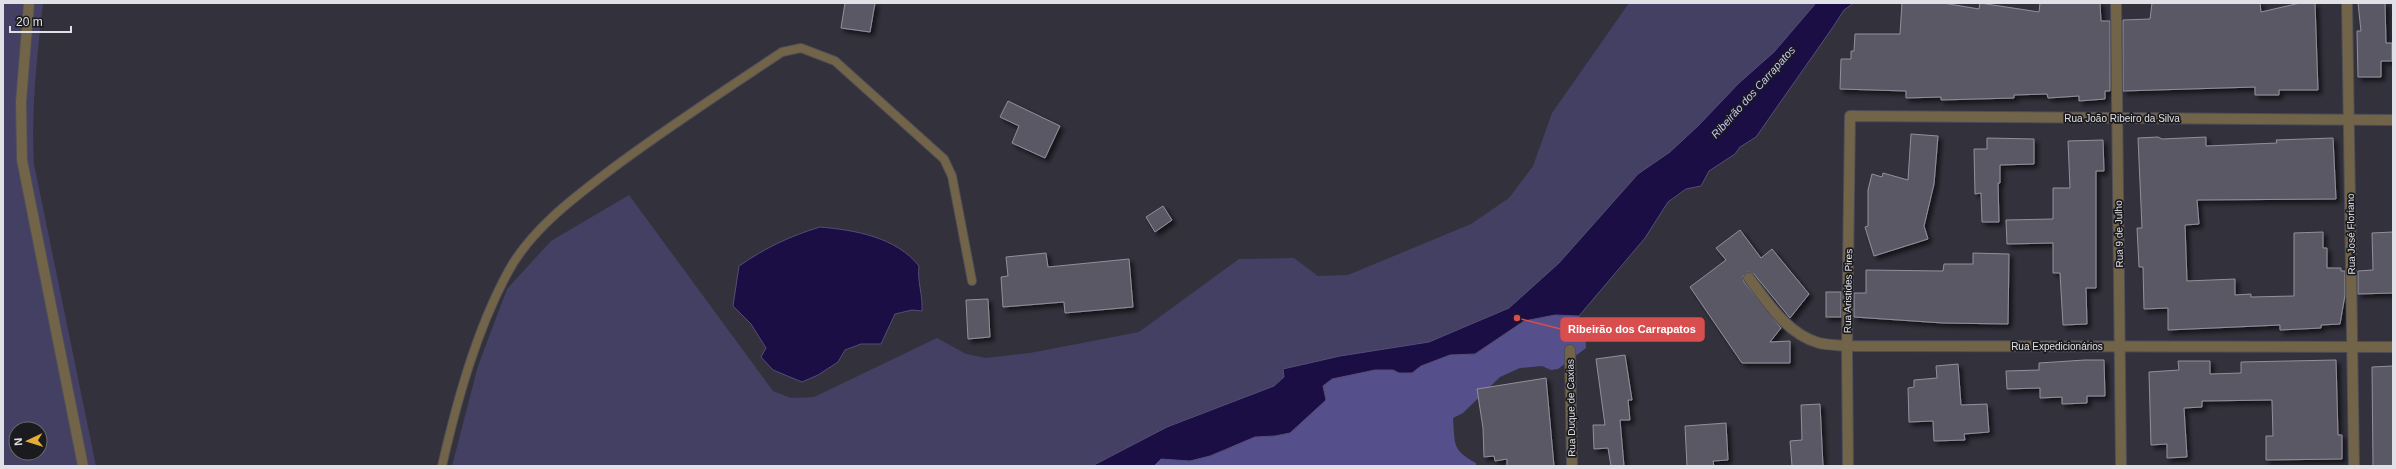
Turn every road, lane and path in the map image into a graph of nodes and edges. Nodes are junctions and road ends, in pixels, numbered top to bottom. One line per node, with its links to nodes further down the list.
1 (29, 3): 15 (street)
2 (2116, 3): 5 (street, Rua 9 de Julho)
3 (2347, 3): 6 (street, Rua José Floriano)
4 (1850, 116): 5 (street, Rua João Ribeiro da Silva); 10 (street, Rua Aristides Pires)
5 (2117, 118): 6 (street, Rua João Ribeiro da Silva); 11 (street, Rua 9 de Julho)
6 (2349, 120): 7 (street, Rua João Ribeiro da Silva); 12 (street, Rua José Floriano)
7 (2393, 120)
8 (1749, 278): 10 (street, Rua Expedicionários)
9 (972, 281): 16 (lane)
10 (1847, 346): 11 (street, Rua Expedicionários); 18 (street, Rua Aristides Pires)
11 (2120, 346): 12 (street, Rua Expedicionários); 19 (street, Rua 9 de Julho)
12 (2352, 346): 13 (street, Rua Expedicionários); 20 (street, Rua José Floriano)
13 (2393, 347)
14 (1570, 350): 17 (street, Rua Duque de Caxias)
15 (83, 466)
16 (442, 466)
17 (1572, 466)
18 (1848, 466)
19 (2121, 466)
20 (2354, 466)

